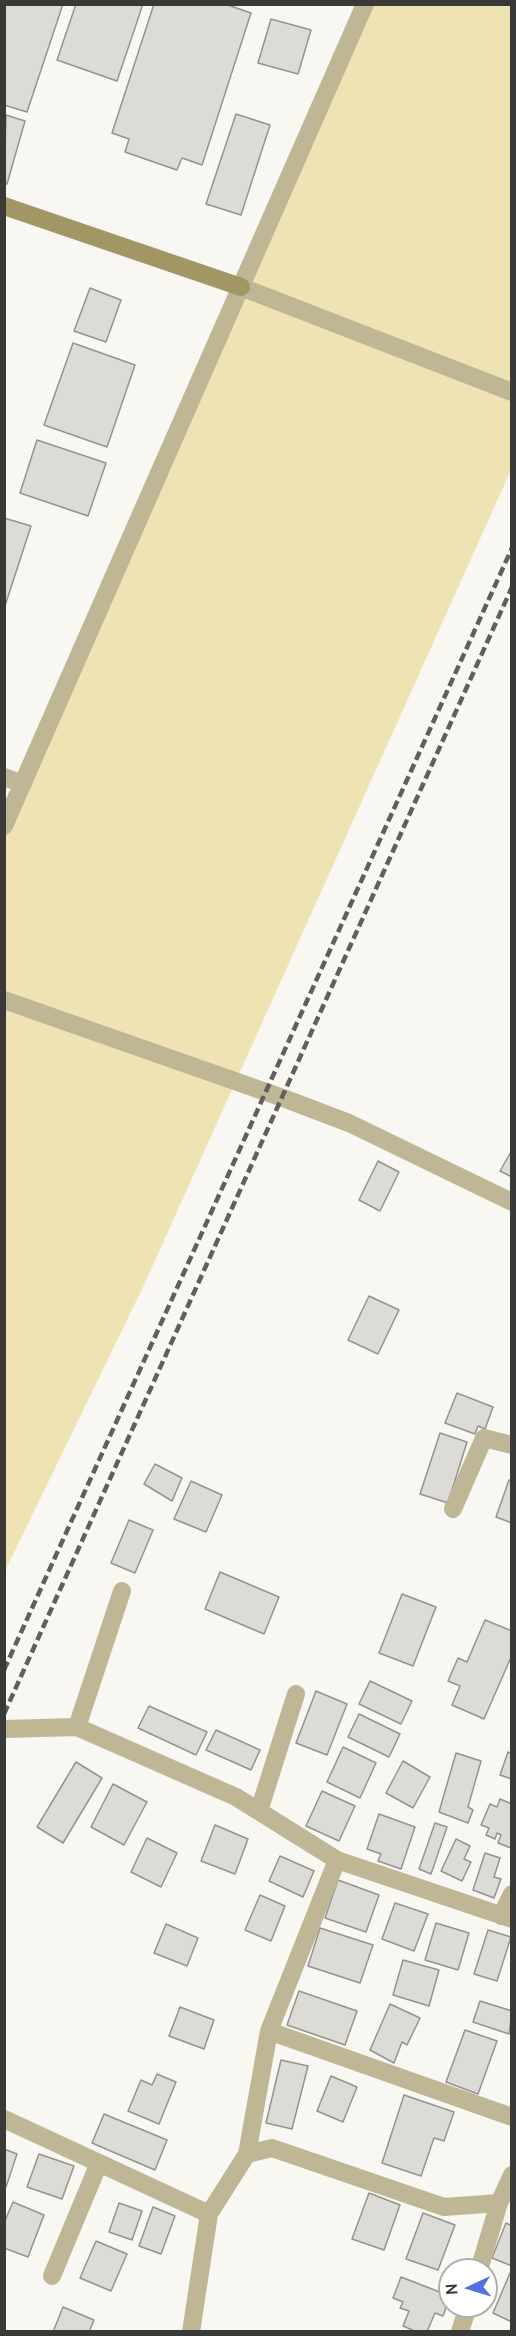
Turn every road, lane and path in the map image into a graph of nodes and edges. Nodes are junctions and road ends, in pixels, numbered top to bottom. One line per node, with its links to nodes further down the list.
1 (365, 4): 3 (street)
2 (4, 206): 3 (street)
3 (241, 287): 4 (street); 6 (street)
4 (512, 392)
5 (4, 777): 6 (street)
6 (23, 784): 7 (street)
7 (4, 826)
8 (4, 1000): 9 (street)
9 (512, 1202)
10 (512, 1445): 11 (street)
11 (453, 1509)
12 (122, 1591): 14 (street)
13 (296, 1694): 16 (street)
14 (77, 1727): 15 (street); 16 (street)
15 (4, 1729)
16 (259, 1811): 17 (street)
17 (337, 1860): 19 (street); 20 (street)
18 (512, 1894): 19 (street)
19 (506, 1917)
20 (269, 2031): 21 (street); 23 (street)
21 (512, 2117)
22 (4, 2119): 24 (street)
23 (247, 2154): 26 (street); 27 (street)
24 (99, 2163): 27 (street); 29 (street)
25 (512, 2175): 26 (street)
26 (499, 2204): 28 (street)
27 (209, 2214): 30 (street)
28 (482, 2258)
29 (52, 2276)
30 (191, 2331)

